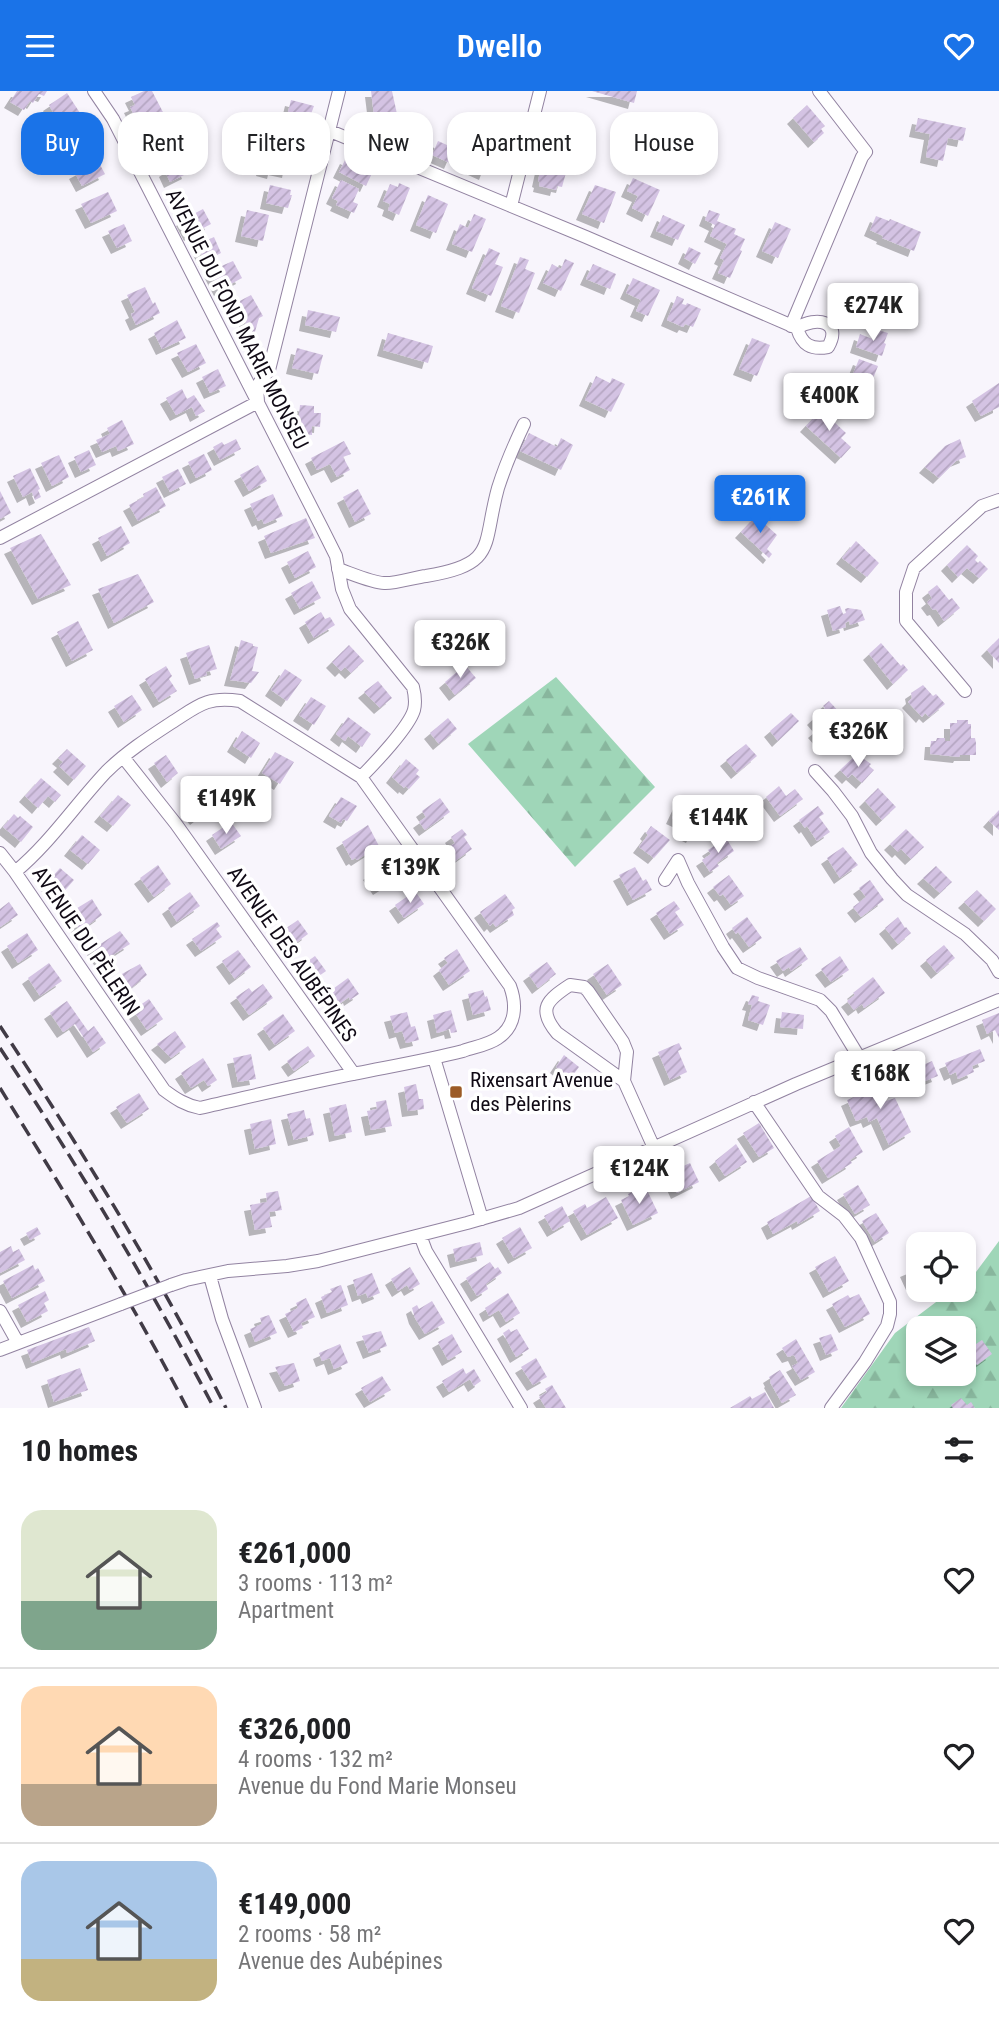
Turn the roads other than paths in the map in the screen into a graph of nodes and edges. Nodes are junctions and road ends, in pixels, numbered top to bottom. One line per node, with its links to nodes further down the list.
1 (94, 91): 8 (street, AVENUE DU FOND MARIE MONSEU)
2 (339, 91): 5 (street)
3 (541, 91): 7 (street)
4 (819, 91): 7 (street)
5 (330, 131): 7 (street)
6 (319, 175): 8 (street)
7 (512, 206)
8 (258, 402): 11 (street); 12 (street, AVENUE DU FOND MARIE MONSEU)
9 (524, 424): 12 (street)
10 (999, 500): 13 (street)
11 (0, 538)
12 (338, 569): 16 (street, AVENUE DU FOND MARIE MONSEU)
13 (965, 691)
14 (123, 757): 16 (street, AVENUE DU PÈLERIN); 18 (street, AVENUE DU PÈLERIN); 24 (street, AVENUE DES AUBÉPINES)
15 (815, 771): 20 (street)
16 (361, 777): 23 (street)
17 (0, 853): 18 (street)
18 (15, 872): 24 (street, AVENUE DU PÈLERIN)
19 (665, 880): 22 (street)
20 (999, 972)
21 (999, 999): 22 (street)
22 (859, 1057): 26 (street)
23 (434, 1058): 24 (street, AVENUE DU PÈLERIN); 28 (street)
24 (354, 1074)
25 (624, 1081): 25 (street); 27 (street)
26 (754, 1102): 27 (street); 36 (street)
27 (654, 1148): 28 (street)
28 (482, 1219): 29 (street)
29 (421, 1235): 30 (street); 35 (street)
30 (210, 1276): 32 (street, bridge); 34 (street)
31 (0, 1311): 32 (street)
32 (18, 1343): 33 (street)
33 (0, 1350)
34 (255, 1408)
35 (521, 1408)
36 (831, 1408)

